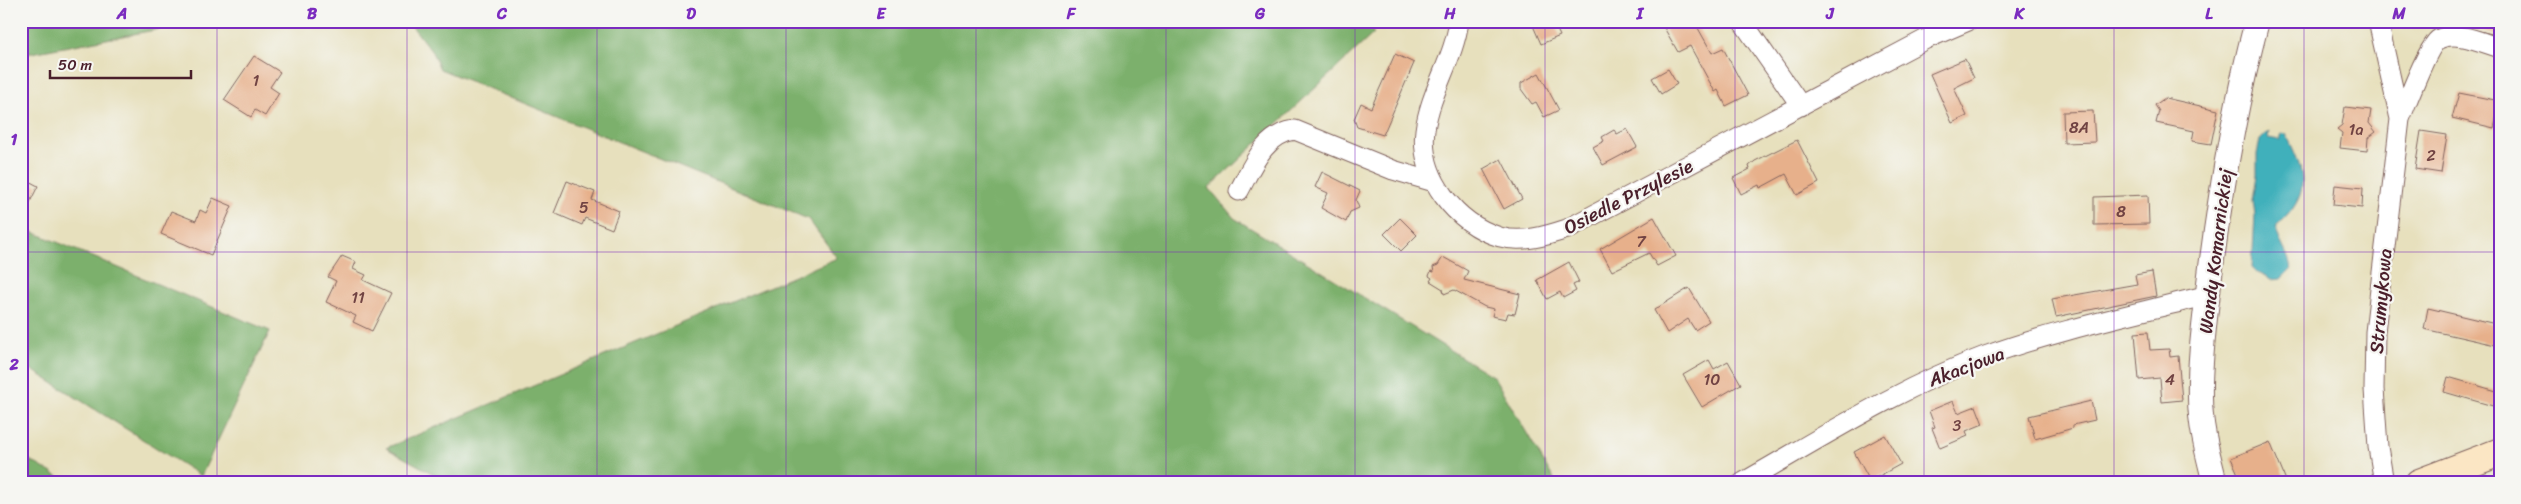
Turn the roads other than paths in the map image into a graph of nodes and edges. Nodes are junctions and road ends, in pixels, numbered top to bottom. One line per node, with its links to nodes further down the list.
1 (1459, 21): 10 (street, Osiedle Przylesie)
2 (1742, 21): 8 (street)
3 (1968, 21): 6 (street, Osiedle Przylesie)
4 (2257, 21): 12 (street, Wandy Komarnickiej)
5 (2378, 21): 9 (street, Strumykowa)
6 (1941, 26): 8 (street, Osiedle Przylesie)
7 (2500, 48): 9 (street, Strumykowa)
8 (1801, 106): 10 (street, Osiedle Przylesie)
9 (2400, 119): 16 (street, Strumykowa)
10 (1434, 182): 11 (street)
11 (1239, 192)
12 (2208, 295): 14 (street, Akacjowa); 15 (street, Wandy Komarnickiej)
13 (2500, 452): 17 (main road)
14 (1742, 483)
15 (2215, 483)
16 (2384, 483)
17 (2419, 483)

